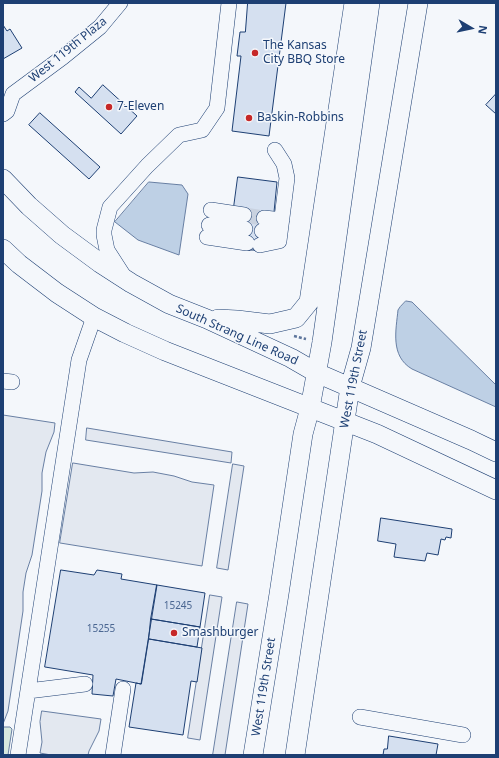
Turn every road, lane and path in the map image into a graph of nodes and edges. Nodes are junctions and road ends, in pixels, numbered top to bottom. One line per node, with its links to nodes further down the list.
1 (120, 3): 6 (street, West 119th Plaza)
2 (229, 3): 13 (street)
3 (354, 3): 15 (main road)
4 (370, 3): 20 (main road, West 119th Street)
5 (418, 3): 21 (main road, West 119th Street)
6 (8, 94): 7 (street, West 119th Plaza)
7 (3, 114)
8 (275, 150): 10 (street)
9 (3, 179): 13 (main road, South Strang Line Road)
10 (281, 227): 11 (street); 11 (street)
11 (254, 230): 11 (street)
12 (3, 249): 14 (main road)
13 (126, 280): 15 (main road, South Strang Line Road)
14 (94, 317): 22 (main road); 28 (street)
15 (207, 319): 20 (main road, South Strang Line Road)
16 (295, 331): 17 (path)
17 (294, 336): 18 (path); 19 (path)
18 (306, 339)
19 (294, 342)
20 (317, 373): 21 (main road, South Strang Line Road); 22 (main road, West 119th Street)
21 (350, 387): 23 (main road, West 119th Street); 24 (main road, South Strang Line Road)
22 (310, 408): 23 (main road); 33 (main road, West 119th Street)
23 (345, 421): 25 (main road); 34 (main road, West 119th Street)
24 (496, 452)
25 (496, 490)
26 (85, 684): 28 (street)
27 (123, 689): 32 (street)
28 (28, 691): 31 (street)
29 (360, 717): 30 (street)
30 (463, 735)
31 (18, 755)
32 (112, 755)
33 (252, 755)
34 (295, 755)

